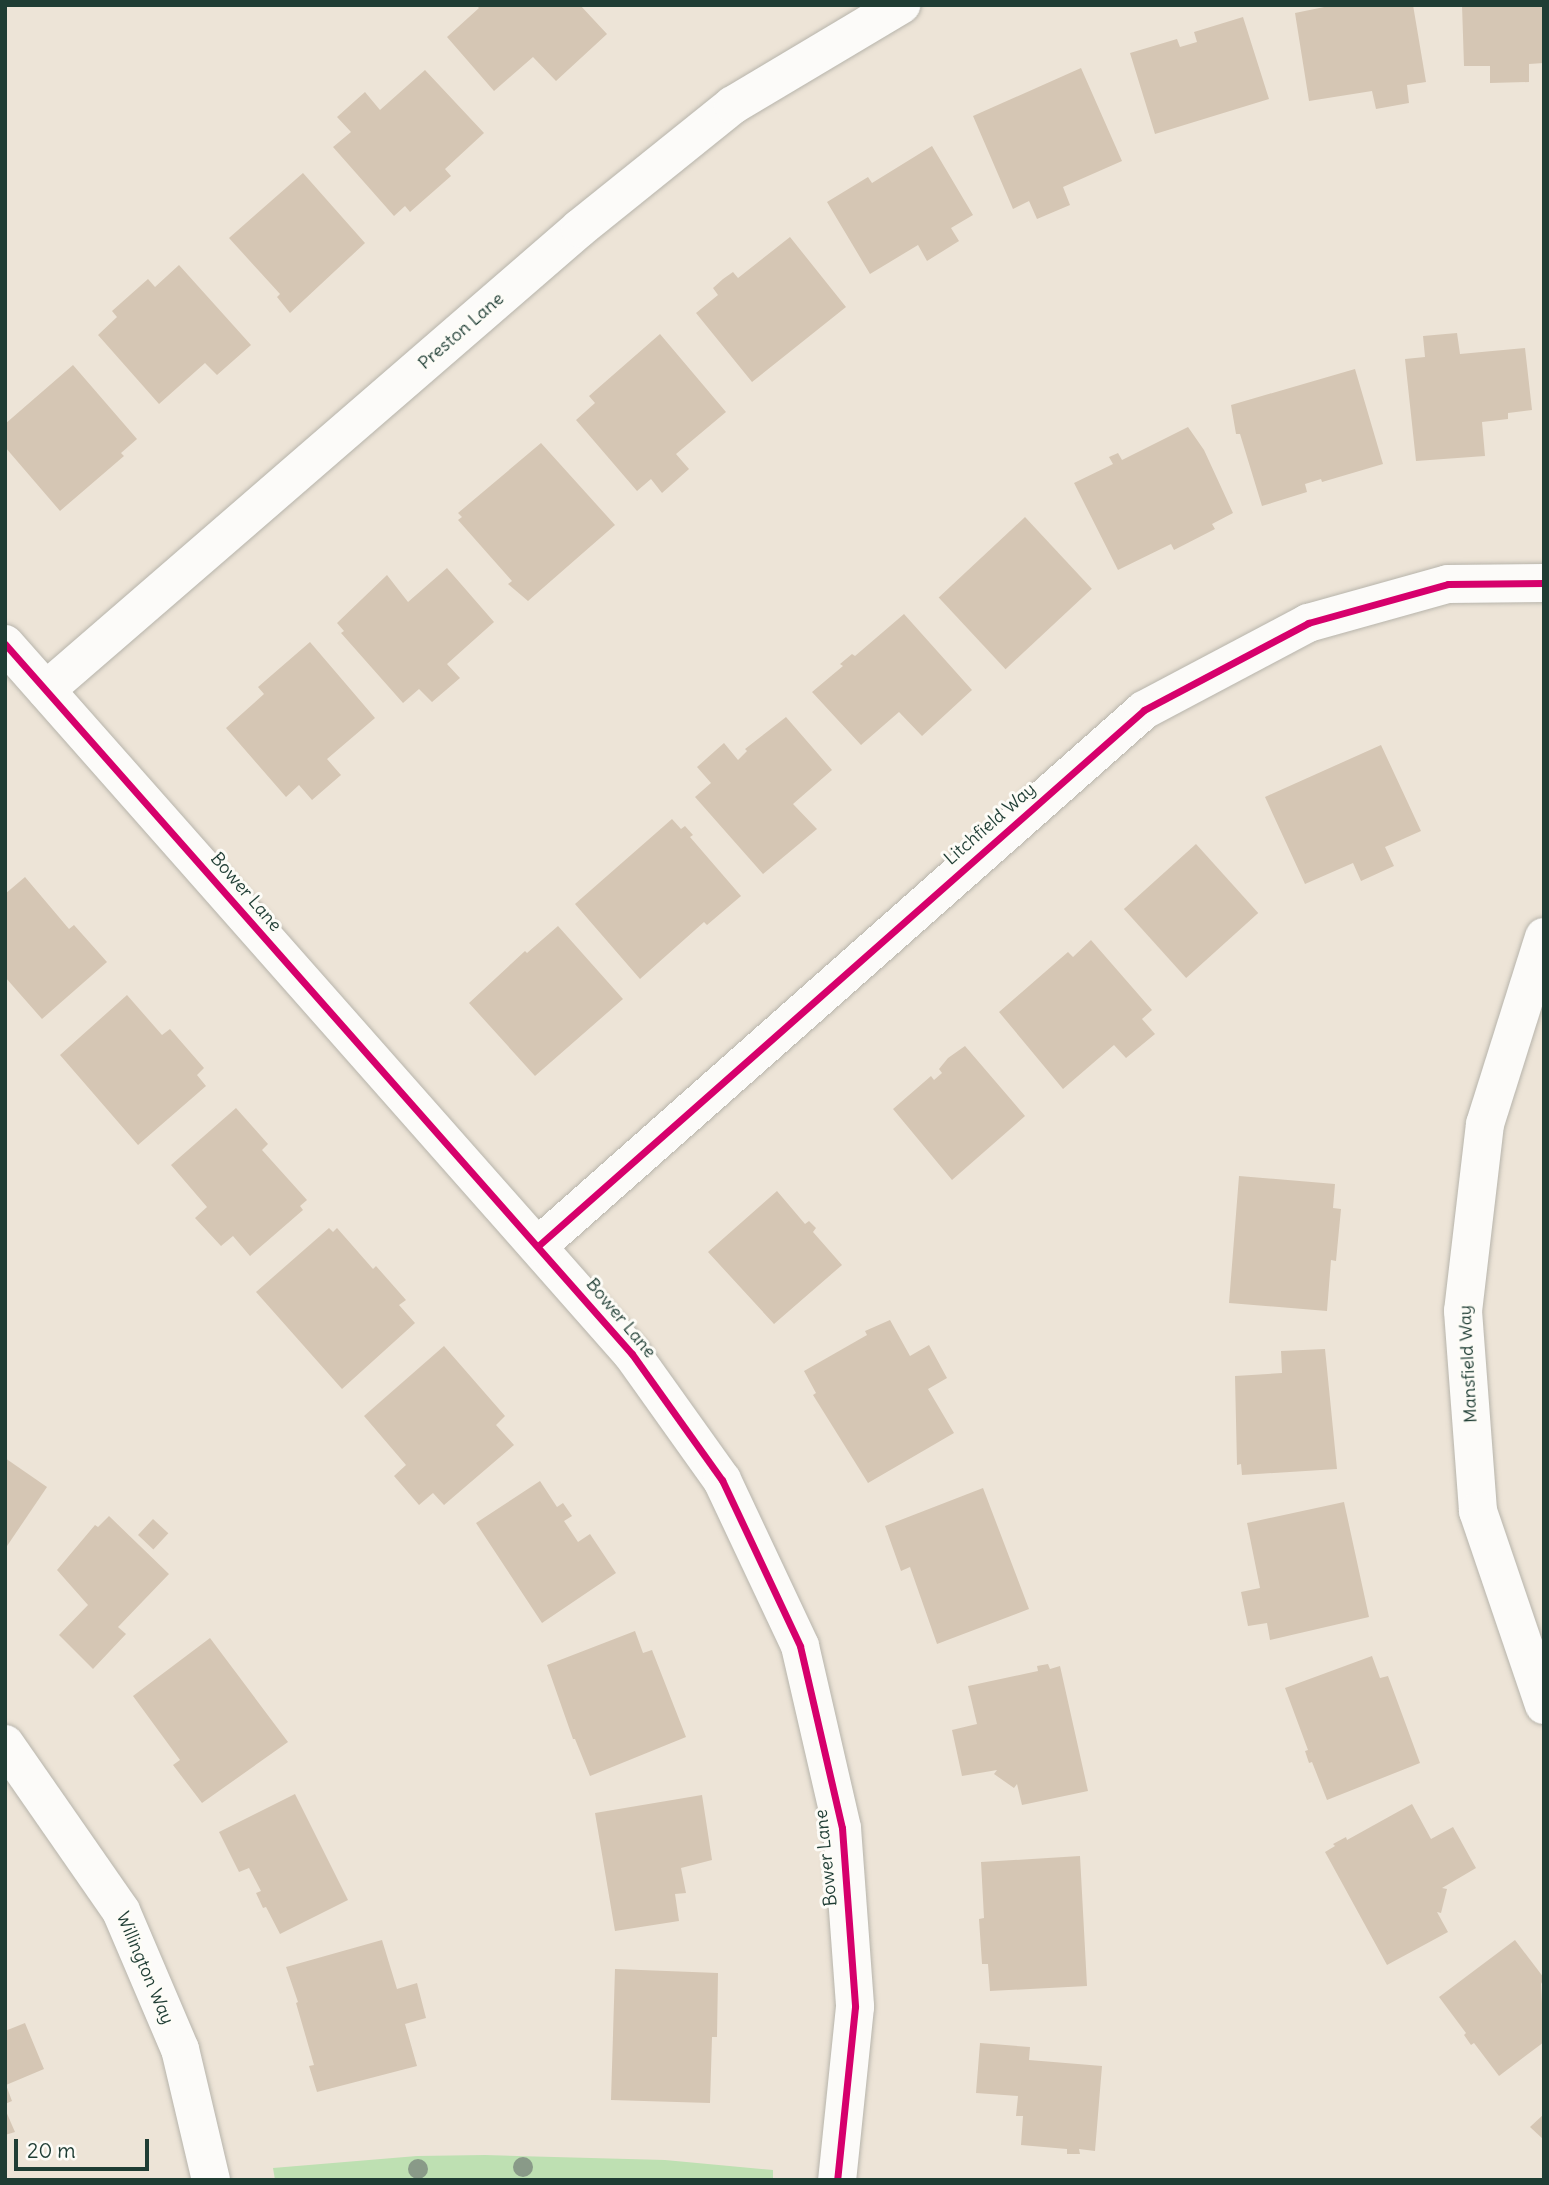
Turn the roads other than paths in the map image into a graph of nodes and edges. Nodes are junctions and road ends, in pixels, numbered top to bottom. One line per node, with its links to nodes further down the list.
1 (901, 5): 4 (street, Preston Lane)
2 (1544, 583): 6 (street, Litchfield Way)
3 (5, 644): 4 (street, Bower Lane)
4 (46, 690): 6 (street, Bower Lane)
5 (1544, 937): 7 (street, Mansfield Way)
6 (538, 1246): 10 (street, Bower Lane)
7 (1544, 1705)
8 (5, 1744): 9 (street, Willington Way)
9 (211, 2180)
10 (837, 2180)

